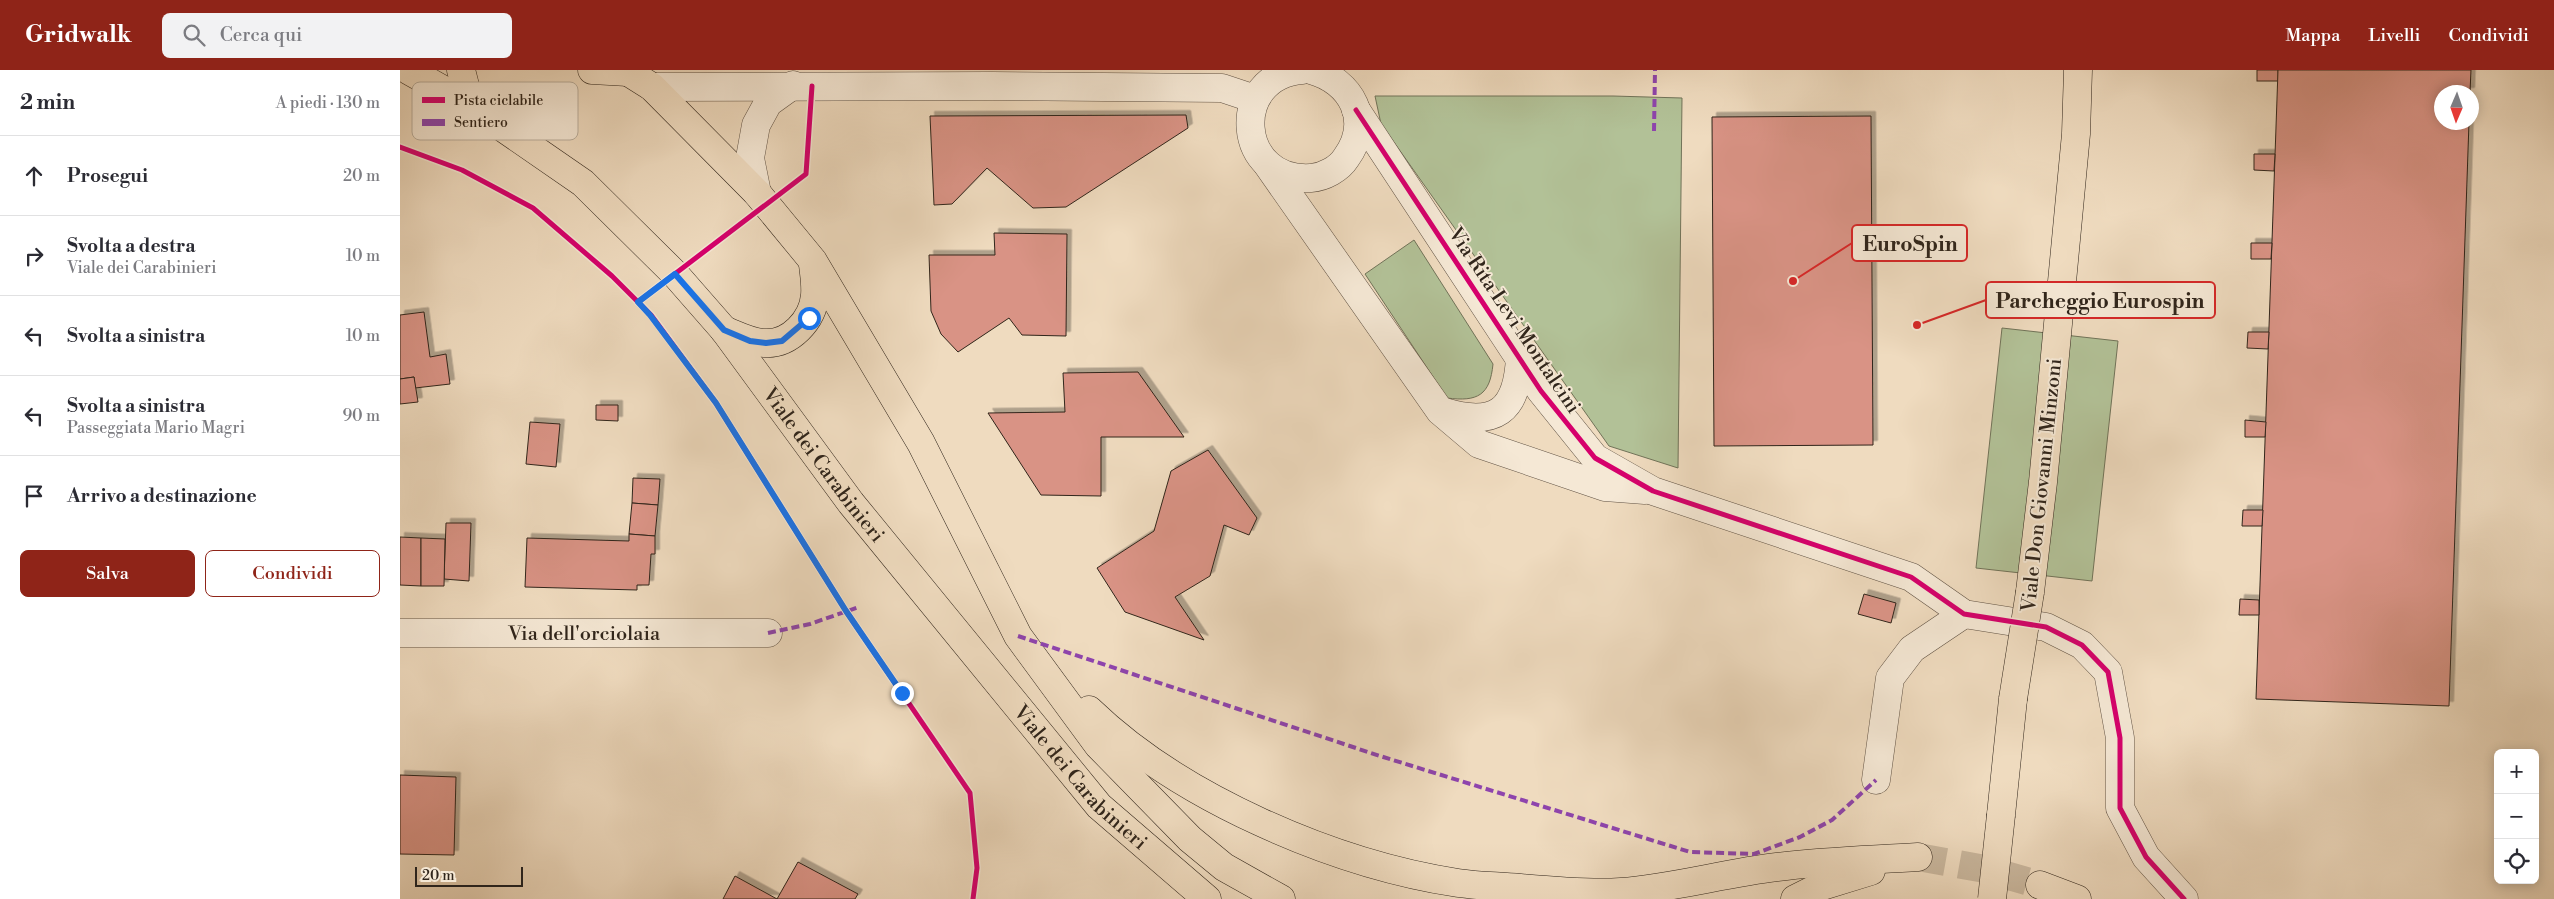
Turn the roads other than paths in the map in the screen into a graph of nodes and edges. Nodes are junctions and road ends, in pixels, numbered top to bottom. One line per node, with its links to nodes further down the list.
1 (408, 70): 7 (main road, Viale dei Carabinieri)
2 (592, 70): 6 (main road)
3 (1302, 70): 10 (street)
4 (1311, 70): 11 (street, Via Rita Levi Montalcini)
5 (2078, 70): 30 (main road, Viale Don Giovanni Minzoni, bridge)
6 (627, 71): 9 (main road, Viale dei Carabinieri)
7 (429, 82)
8 (793, 85): 9 (street); 10 (street); 14 (street)
9 (652, 87): 14 (main road, Viale dei Carabinieri)
10 (1255, 98): 13 (street, Via Rita Levi Montalcini)
11 (1356, 110): 13 (street, Via Rita Levi Montalcini); 17 (street, Via Rita Levi Montalcini)
12 (521, 140): 16 (main road, Viale dei Carabinieri)
13 (1267, 164): 18 (street, Via Rita Levi Montalcini)
14 (757, 193): 15 (main road, Viale dei Carabinieri)
15 (813, 262): 16 (main road); 23 (main road, Viale dei Carabinieri)
16 (724, 330): 27 (main road, Viale dei Carabinieri)
17 (1520, 358): 18 (street, Via Rita Levi Montalcini); 19 (street, Via Rita Levi Montalcini)
18 (1440, 411): 19 (street, Via Rita Levi Montalcini)
19 (1654, 491): 20 (street, Via Rita Levi Montalcini)
20 (1964, 614): 24 (street); 32 (street)
21 (400, 633): 22 (street, Via dell'orciolaia)
22 (768, 633)
23 (1032, 655): 26 (main road, Viale dei Carabinieri); 28 (main road, Viale dei Carabinieri)
24 (1876, 780)
25 (2040, 885): 31 (main road)
26 (1815, 893): 29 (main road)
27 (1206, 899)
28 (1281, 899)
29 (1795, 899)
30 (1992, 899)
31 (2077, 899)
32 (2184, 899)

